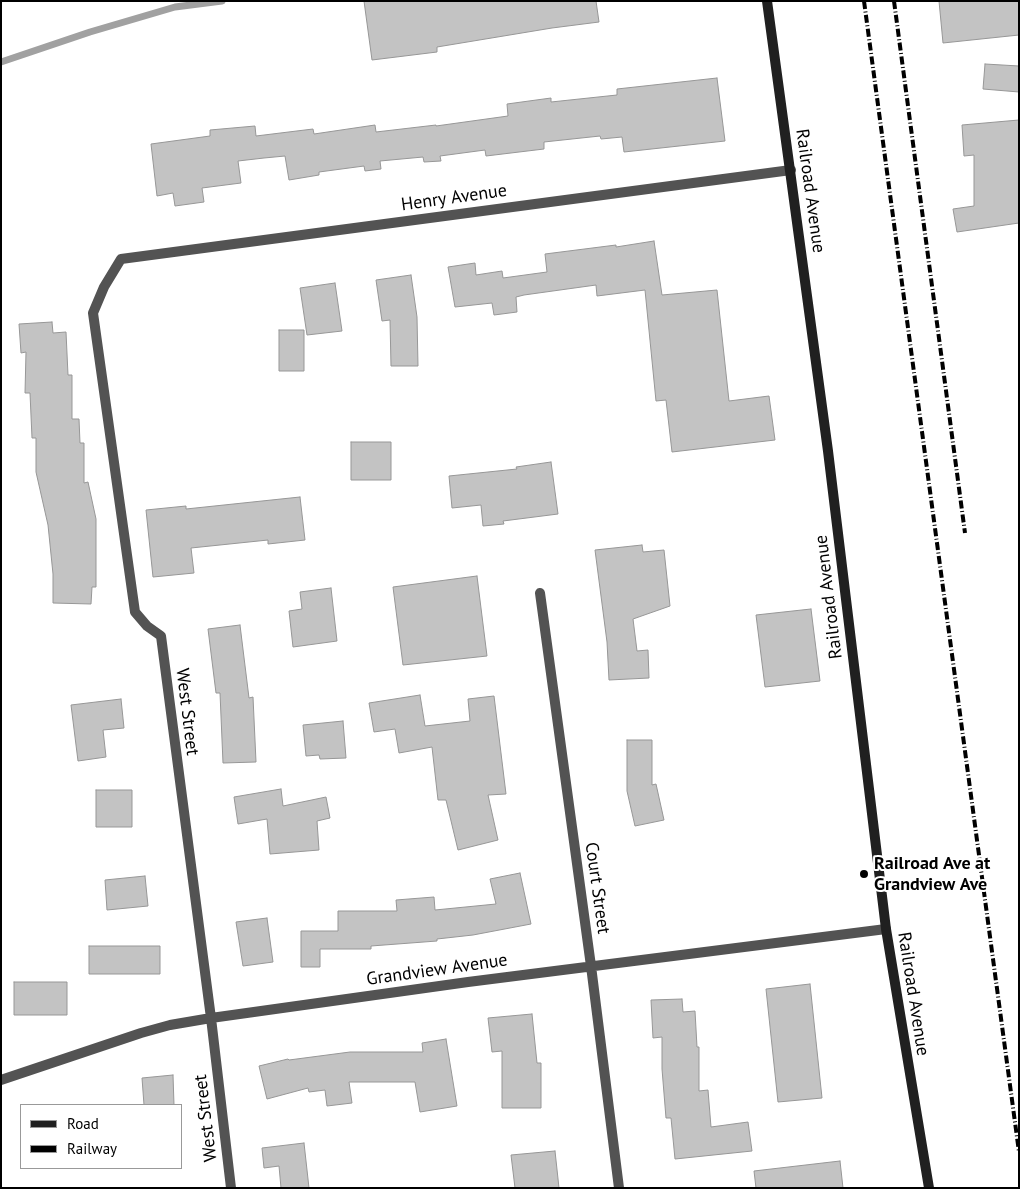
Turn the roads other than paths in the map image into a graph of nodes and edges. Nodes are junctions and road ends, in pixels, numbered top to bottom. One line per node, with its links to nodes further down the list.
1 (767, 1): 2 (main road, Railroad Avenue)
2 (791, 170): 3 (street, Henry Avenue); 5 (main road, Railroad Avenue)
3 (121, 259): 7 (street, West Street)
4 (540, 592): 6 (street, Court Street)
5 (886, 929): 6 (street, Grandview Avenue); 11 (main road, Railroad Avenue)
6 (591, 966): 7 (street, Grandview Avenue); 10 (street, Court Street)
7 (211, 1018): 8 (street, Grandview Avenue); 9 (street, West Street)
8 (2, 1076)
9 (231, 1188)
10 (619, 1188)
11 (929, 1188)

